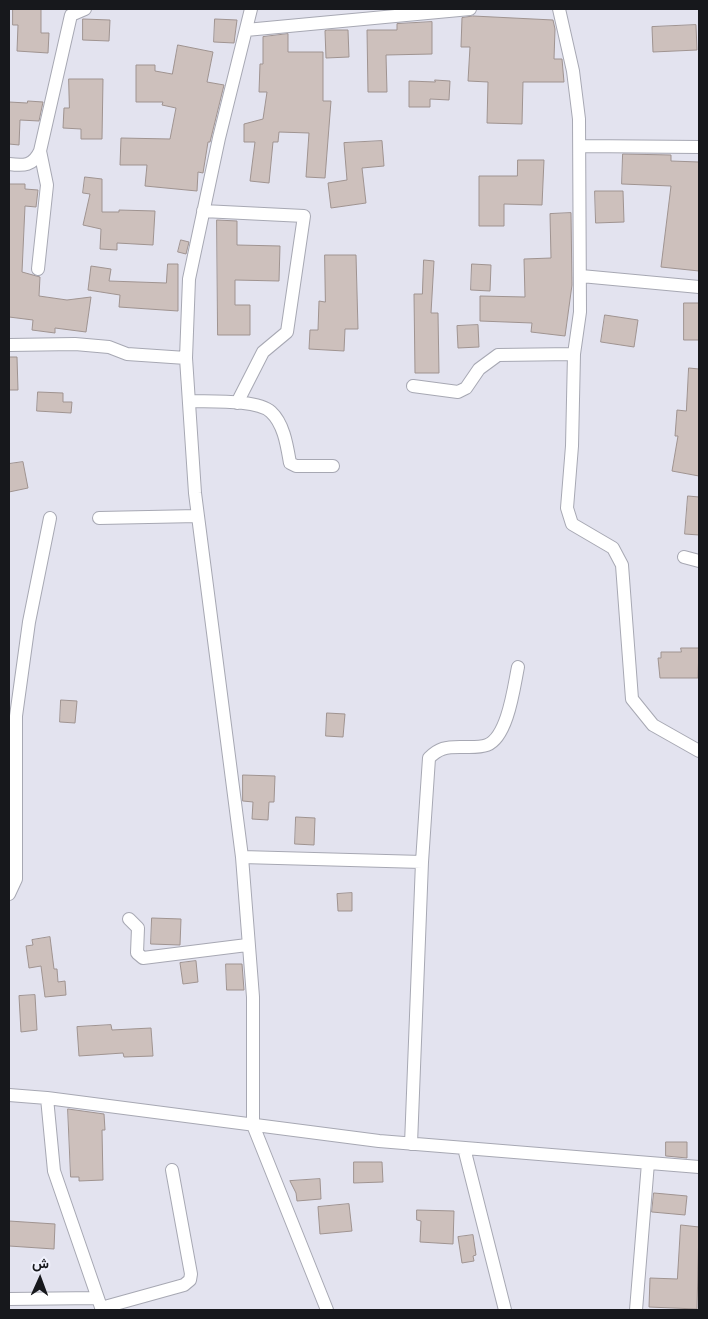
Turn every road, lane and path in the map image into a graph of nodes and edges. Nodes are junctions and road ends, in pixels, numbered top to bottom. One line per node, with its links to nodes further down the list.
1 (85, 9): 8 (street)
2 (251, 9): 5 (street)
3 (470, 9): 5 (street)
4 (559, 9): 6 (street)
5 (246, 30): 10 (street)
6 (580, 146): 7 (street); 12 (street)
7 (699, 147)
8 (40, 151): 9 (street); 11 (street)
9 (9, 164)
10 (203, 211): 16 (street); 19 (street)
11 (38, 269)
12 (581, 276): 13 (street); 15 (street)
13 (699, 288)
14 (9, 345): 16 (street)
15 (574, 354): 17 (street); 27 (street)
16 (186, 358): 18 (street)
17 (413, 386)
18 (189, 401): 19 (street); 21 (street)
19 (237, 403): 20 (street)
20 (333, 466)
21 (198, 516): 23 (street); 28 (street)
22 (50, 518): 30 (street)
23 (99, 518)
24 (684, 557): 25 (street)
25 (699, 561)
26 (518, 667): 29 (street)
27 (699, 751)
28 (242, 857): 29 (street); 32 (street)
29 (422, 862): 36 (street)
30 (9, 894)
31 (129, 919): 32 (street)
32 (247, 945): 35 (street)
33 (9, 1095): 34 (street)
34 (47, 1098): 35 (street); 42 (street)
35 (253, 1125): 36 (street); 43 (street)
36 (411, 1144): 37 (street)
37 (464, 1148): 38 (street); 44 (street)
38 (648, 1163): 39 (street); 45 (street)
39 (699, 1167)
40 (172, 1170): 42 (street)
41 (9, 1300): 42 (street)
42 (100, 1305)
43 (327, 1310)
44 (505, 1310)
45 (636, 1310)

